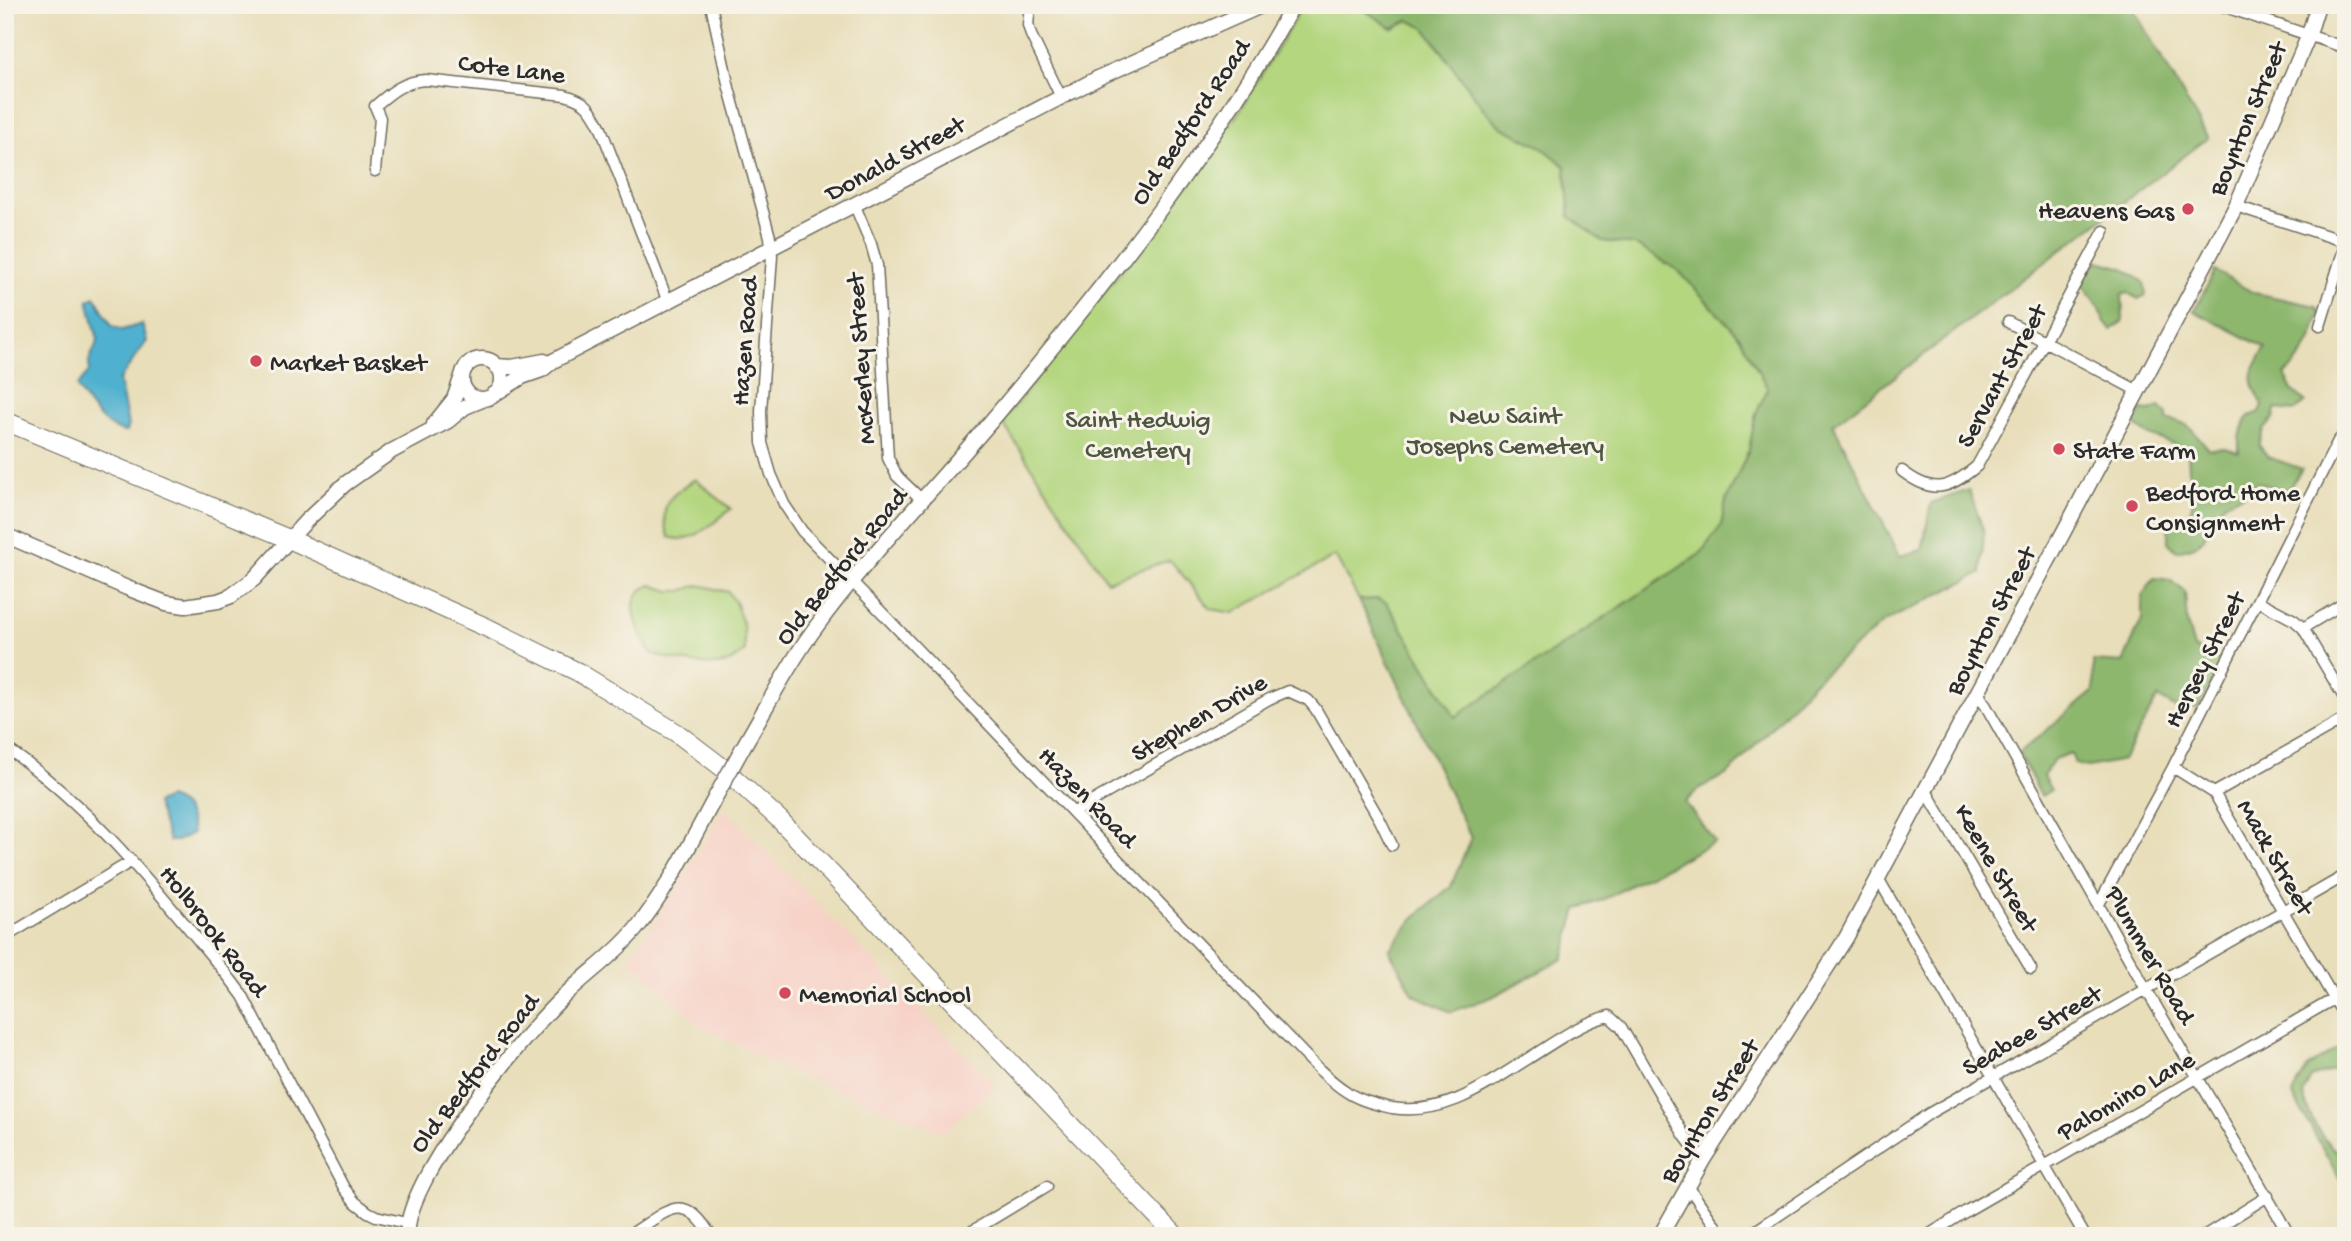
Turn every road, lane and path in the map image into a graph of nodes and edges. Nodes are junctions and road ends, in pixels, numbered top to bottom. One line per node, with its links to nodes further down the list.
1 (711, 5): 16 (street, Hazen Road)
2 (1030, 5): 10 (street)
3 (1293, 5): 7 (street, Old Bedford Road)
4 (2220, 5): 8 (street)
5 (2318, 5): 8 (street, Boynton Street)
6 (1261, 6): 7 (street); 10 (street, Donald Street)
7 (1285, 19): 30 (street, Old Bedford Road)
8 (2308, 37): 9 (street); 13 (street, Boynton Street)
9 (2346, 48)
10 (1061, 97): 12 (street, Donald Street)
11 (375, 170): 17 (street, Cote Lane)
12 (855, 205): 16 (street, Donald Street); 30 (street, McKerley Street)
13 (2236, 206): 15 (street); 24 (street, Boynton Street)
14 (2104, 231): 20 (street, Servant Street)
15 (2346, 242): 19 (street)
16 (771, 248): 17 (street, Donald Street); 33 (street, Hazen Road)
17 (668, 302): 21 (street, Donald Street)
18 (2008, 322): 20 (street)
19 (2320, 326)
20 (2044, 341): 24 (street); 29 (street, Servant Street)
21 (553, 361): 22 (street, Donald Street); 25 (street, Donald Street)
22 (496, 366): 23 (street, Donald Street); 25 (street)
23 (462, 376): 25 (street); 27 (street, Donald Street)
24 (2138, 391): 37 (street, Boynton Street)
25 (490, 396): 27 (street, Donald Street)
26 (5, 421): 32 (main road)
27 (425, 433): 32 (street, Donald Street)
28 (2346, 433): 34 (street, Hersey Street)
29 (1902, 471)
30 (922, 500): 33 (street, Old Bedford Road)
31 (5, 535): 32 (street, Donald Street)
32 (289, 539): 59 (main road)
33 (851, 582): 44 (street, Hazen Road); 65 (street, Old Bedford Road, bridge)
34 (2258, 601): 36 (street); 41 (street, Hersey Street)
35 (2346, 602): 36 (street)
36 (2303, 628): 38 (street)
37 (1978, 692): 42 (street, Boynton Street); 49 (street, Plummer Road)
38 (2346, 701)
39 (2346, 718): 43 (street)
40 (5, 747): 46 (street, Holbrook Road)
41 (2174, 767): 43 (street, Mack Street); 49 (street, Hersey Street)
42 (1926, 789): 48 (street, Boynton Street); 52 (street, Keene Street)
43 (2214, 793): 50 (street, Mack Street)
44 (1074, 812): 45 (street, Stephen Drive); 60 (street, Hazen Road)
45 (1392, 845)
46 (132, 861): 51 (street); 65 (street, Holbrook Road)
47 (2346, 875): 50 (street, Seabee Street)
48 (1878, 878): 57 (street); 60 (street, Boynton Street)
49 (2098, 906): 53 (street, Plummer Road)
50 (2283, 911): 53 (street, Seabee Street); 55 (street, Mack Street)
51 (5, 937)
52 (2031, 969)
53 (2146, 989): 57 (street, Seabee Street); 58 (street, Plummer Road)
54 (2346, 992): 55 (street, Palomino Lane)
55 (2334, 999): 56 (street, Mack Street); 58 (street, Palomino Lane)
56 (2346, 1018)
57 (1993, 1077): 61 (street); 73 (street, Seabee Street)
58 (2198, 1078): 61 (street, Palomino Lane); 64 (street, Plummer Road)
59 (1070, 1122): 69 (main road); 70 (main road)
60 (1703, 1160): 63 (street, Boynton Street)
61 (2045, 1167): 74 (street, Palomino Lane); 75 (street)
62 (1047, 1186): 68 (street)
63 (1688, 1186): 71 (street, Boynton Street); 72 (street)
64 (2268, 1196): 76 (street); 77 (street, Plummer Road)
65 (407, 1230)
66 (628, 1236): 67 (street)
67 (711, 1236)
68 (964, 1236)
69 (1176, 1236)
70 (1190, 1236)
71 (1660, 1236)
72 (1723, 1236)
73 (1748, 1236)
74 (1927, 1236)
75 (2084, 1236)
76 (2204, 1236)
77 (2290, 1236)

